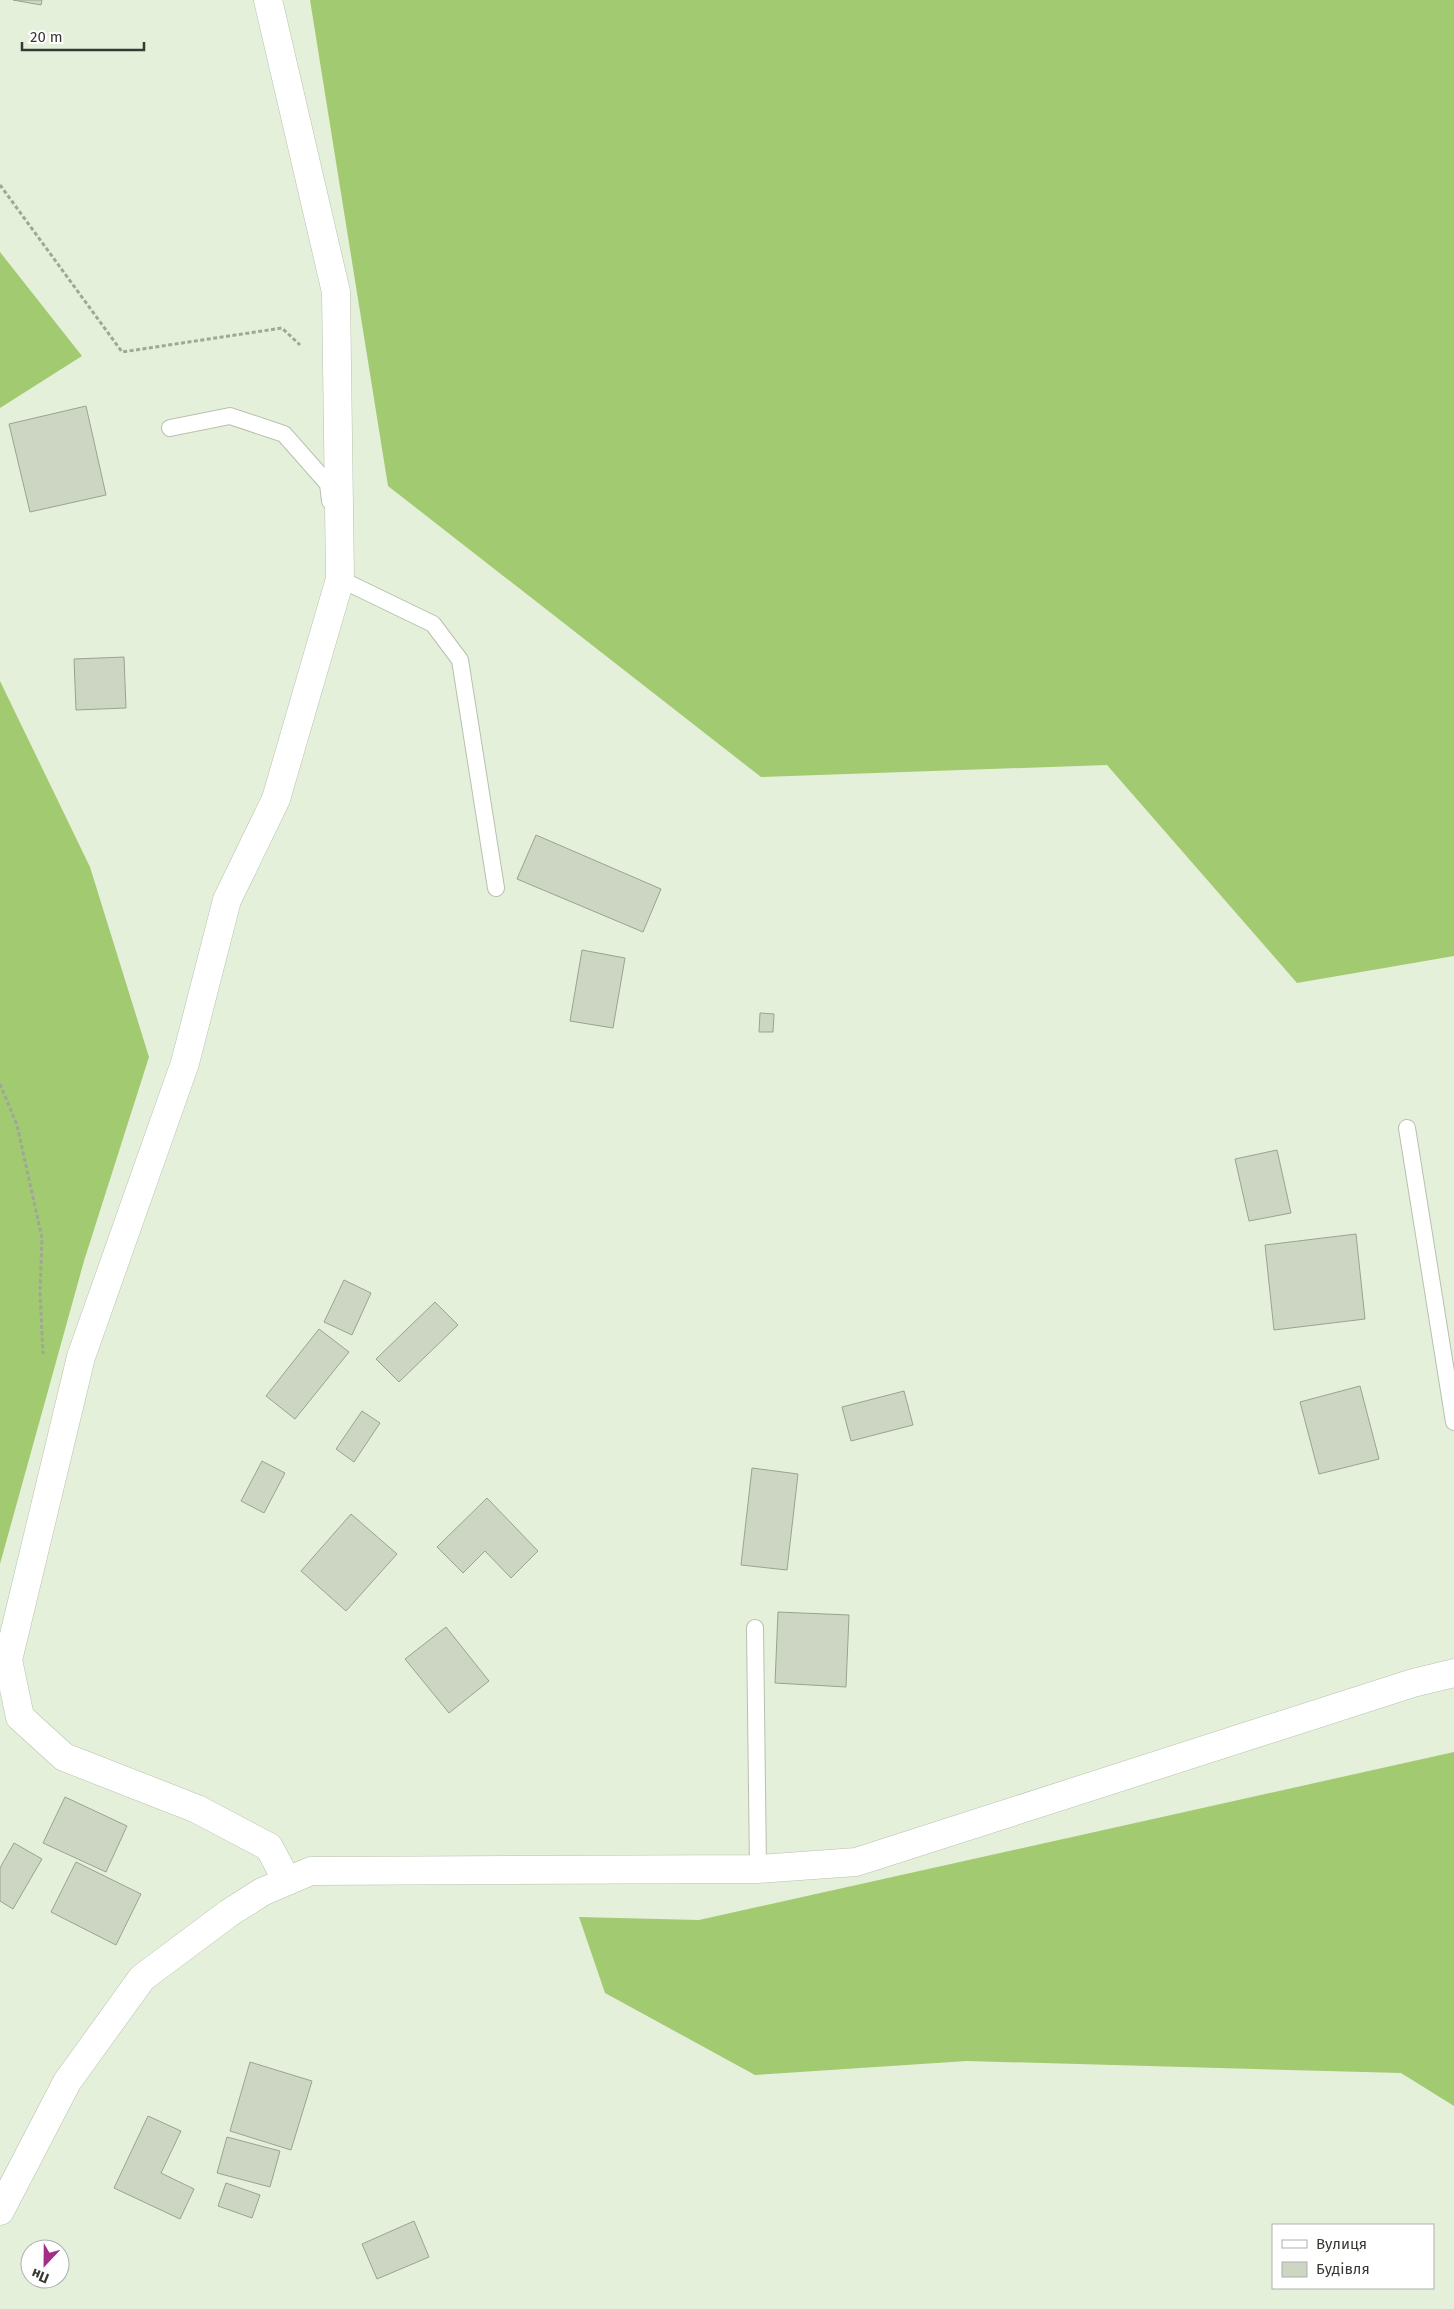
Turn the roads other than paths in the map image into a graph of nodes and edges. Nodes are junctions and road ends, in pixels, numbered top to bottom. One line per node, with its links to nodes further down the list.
1 (268, 0): 3 (street)
2 (170, 428): 3 (lane)
3 (340, 579): 4 (lane); 10 (street)
4 (496, 888)
5 (1407, 1128): 6 (lane)
6 (1454, 1422)
7 (755, 1628): 9 (lane)
8 (1454, 1673): 9 (street)
9 (758, 1869): 10 (street)
10 (287, 1881): 11 (street)
11 (0, 2211)

